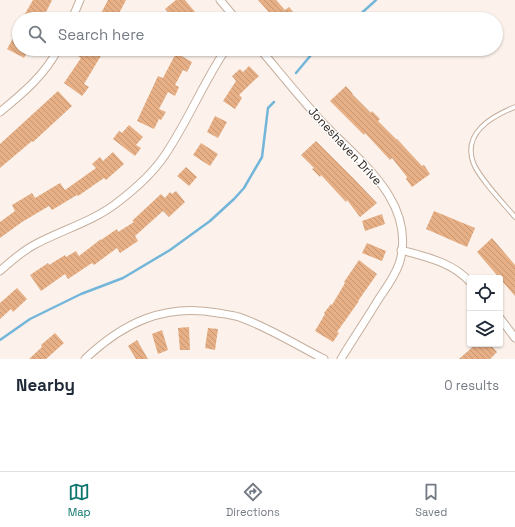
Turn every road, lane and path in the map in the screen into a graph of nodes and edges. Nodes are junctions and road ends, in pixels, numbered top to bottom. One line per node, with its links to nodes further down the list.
1 (80, 0): 3 (street)
2 (220, 0): 4 (street)
3 (75, 12)
4 (230, 12)
5 (53, 56): 9 (street)
6 (222, 56): 12 (street)
7 (266, 56): 11 (street, Joneshaven Drive)
8 (515, 107): 10 (lane)
9 (0, 112)
10 (515, 217)
11 (401, 250): 13 (street); 18 (street, Joneshaven Drive)
12 (0, 271)
13 (467, 278)
14 (503, 322): 15 (street)
15 (515, 338)
16 (85, 359): 17 (street)
17 (324, 359)
18 (341, 359)

